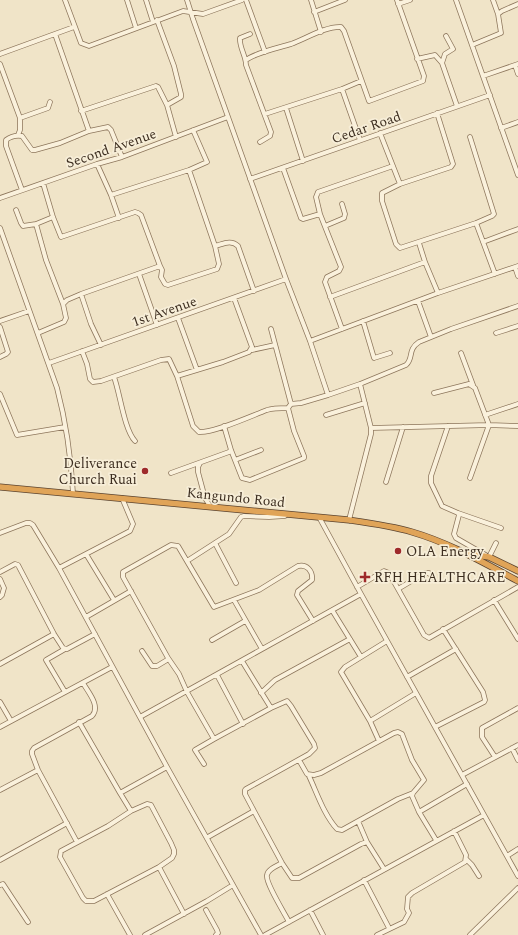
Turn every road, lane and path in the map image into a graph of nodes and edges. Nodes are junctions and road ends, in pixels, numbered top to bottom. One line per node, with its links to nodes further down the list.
1 (65, 0): 20 (street)
2 (127, 0): 21 (street)
3 (146, 0): 19 (street)
4 (187, 0): 16 (street)
5 (223, 0): 14 (street)
6 (242, 0): 14 (street)
7 (246, 0): 27 (street)
8 (311, 0): 17 (street)
9 (345, 0): 17 (street)
10 (410, 0): 13 (street)
11 (456, 0): 26 (street)
12 (493, 0): 18 (street)
13 (398, 2): 29 (street)
14 (225, 6): 16 (street)
15 (517, 6): 18 (street)
16 (191, 12): 19 (street); 46 (street)
17 (314, 12): 22 (street)
18 (498, 14): 26 (street)
19 (155, 21): 21 (street); 40 (street)
20 (74, 27): 21 (street); 23 (street)
21 (136, 28)
22 (320, 32): 27 (street); 36 (street)
23 (55, 34): 28 (street); 43 (street)
24 (250, 34): 30 (street)
25 (446, 36): 31 (street)
26 (472, 45): 35 (street)
27 (265, 52): 30 (street)
28 (0, 54)
29 (418, 59): 31 (street); 36 (street)
30 (246, 60): 45 (street)
31 (442, 63): 41 (street)
32 (0, 64): 47 (street)
33 (516, 64): 34 (street); 35 (street)
34 (518, 74)
35 (483, 76): 38 (street)
36 (361, 81): 37 (street)
37 (342, 89): 42 (street); 56 (street)
38 (490, 95): 41 (street, Cedar Road); 49 (street)
39 (50, 102): 47 (street)
40 (167, 105): 43 (street); 54 (street)
41 (457, 106): 44 (street, Cedar Road)
42 (286, 108): 45 (street); 59 (street)
43 (81, 111): 51 (street)
44 (437, 113): 52 (street, Cedar Road); 67 (street)
45 (265, 114): 57 (street)
46 (228, 117): 50 (street, Second Avenue); 65 (street)
47 (20, 118): 53 (street)
48 (518, 122): 49 (street)
49 (501, 128): 64 (street)
50 (193, 130): 54 (street, Second Avenue); 63 (street)
51 (89, 131): 53 (street); 58 (street)
52 (380, 133): 56 (street, Cedar Road); 61 (street)
53 (18, 135): 68 (street)
54 (176, 137): 58 (street, Second Avenue)
55 (470, 137): 76 (street)
56 (360, 140): 59 (street, Cedar Road)
57 (260, 142)
58 (122, 157): 60 (street, Second Avenue)
59 (303, 161): 62 (street, Cedar Road)
60 (97, 164): 66 (street, Second Avenue); 69 (street)
61 (392, 166): 67 (street); 73 (street)
62 (283, 168): 65 (street, Cedar Road); 73 (street)
63 (189, 170): 69 (street); 83 (street)
64 (518, 175)
65 (250, 179): 90 (street)
66 (44, 183): 68 (street, Second Avenue); 74 (street)
67 (400, 184): 81 (street)
68 (22, 190): 70 (street, Second Avenue)
69 (111, 195): 75 (street)
70 (0, 198)
71 (342, 204): 78 (street)
72 (16, 210): 77 (street)
73 (320, 214): 78 (street)
74 (53, 217): 75 (street); 77 (street)
75 (119, 218): 85 (street)
76 (476, 223): 81 (street); 82 (street)
77 (36, 224): 97 (street)
78 (325, 226): 94 (street)
79 (0, 228): 99 (street)
80 (518, 229): 82 (street)
81 (419, 242): 84 (street)
82 (483, 242): 88 (street)
83 (215, 246): 85 (street); 91 (street)
84 (425, 262): 92 (street); 94 (street)
85 (160, 266): 87 (street)
86 (516, 267): 88 (street); 89 (street)
87 (139, 274): 93 (street); 103 (street)
88 (495, 274): 92 (street)
89 (518, 276)
90 (286, 279): 91 (street, 1st Avenue); 111 (street)
91 (254, 291): 95 (street, 1st Avenue)
92 (438, 293): 96 (street)
93 (81, 294): 97 (street); 112 (street)
94 (330, 297): 107 (street)
95 (234, 298): 100 (street, 1st Avenue); 114 (street)
96 (418, 301): 102 (street); 110 (street)
97 (63, 304): 108 (street)
98 (518, 306): 110 (street)
99 (29, 311): 101 (street); 108 (street)
100 (178, 318): 103 (street, 1st Avenue); 120 (street)
101 (0, 321)
102 (363, 321): 107 (street); 116 (street)
103 (158, 325): 112 (street, 1st Avenue)
104 (518, 326): 109 (street)
105 (0, 327): 118 (street)
106 (270, 329): 113 (street)
107 (342, 329): 111 (street)
108 (38, 333): 119 (street)
109 (496, 333)
110 (431, 337): 123 (street)
111 (310, 341): 127 (street)
112 (101, 345): 115 (street, 1st Avenue)
113 (275, 345): 114 (street); 130 (street)
114 (252, 350): 120 (street)
115 (82, 351): 119 (street, 1st Avenue); 121 (street)
116 (390, 353)
117 (461, 353): 124 (street)
118 (0, 357)
119 (49, 363): 137 (street)
120 (197, 370): 122 (street)
121 (114, 376): 122 (street); 140 (street)
122 (177, 376): 134 (street)
123 (360, 384): 127 (street); 128 (street)
124 (473, 385): 126 (street); 132 (street)
125 (0, 394): 137 (street)
126 (434, 394)
127 (328, 395): 130 (street)
128 (365, 403): 131 (street); 139 (street)
129 (518, 404): 132 (street)
130 (290, 406): 134 (street); 143 (street)
131 (326, 415)
132 (485, 415): 133 (street)
133 (489, 425): 135 (street); 136 (street); 146 (street)
134 (224, 426): 141 (street)
135 (448, 426): 138 (street); 154 (street)
136 (518, 426)
137 (66, 427): 149 (street)
138 (403, 427): 139 (street); 147 (street)
139 (371, 428): 157 (street)
140 (135, 441)
141 (231, 450): 143 (street); 144 (street)
142 (261, 450): 143 (street)
143 (235, 460)
144 (200, 463): 145 (street); 151 (street)
145 (171, 473)
146 (470, 478)
147 (386, 482)
148 (0, 487): 149 (highway, Kangundo Road)
149 (74, 493): 150 (highway, Kangundo Road)
150 (122, 498): 152 (highway, Kangundo Road); 163 (street)
151 (205, 498): 152 (street); 153 (street)
152 (198, 505): 153 (highway, Kangundo Road)
153 (210, 506): 155 (highway, Kangundo Road)
154 (458, 513): 158 (street); 164 (street)
155 (296, 514): 156 (highway, Kangundo Road); 160 (street)
156 (319, 517): 157 (highway, Kangundo Road); 175 (street)
157 (349, 520): 162 (highway, Kangundo Road)
158 (501, 528)
159 (0, 533): 167 (street)
160 (214, 543): 165 (street); 174 (street)
161 (496, 543): 164 (street)
162 (465, 552): 164 (highway, Kangundo Road); 170 (highway, Kangundo Road)
163 (86, 554): 167 (street); 181 (street)
164 (490, 557): 166 (highway, Kangundo Road)
165 (187, 560): 178 (street); 182 (street)
166 (510, 566): 168 (highway, Kangundo Road); 170 (highway)
167 (59, 568): 185 (street)
168 (518, 571)
169 (0, 572): 189 (street)
170 (506, 575): 173 (highway, Kangundo Road)
171 (432, 577): 177 (street)
172 (0, 579): 180 (street)
173 (518, 581)
174 (236, 583)
175 (358, 587): 177 (street); 179 (street)
176 (518, 587): 183 (street)
177 (398, 589): 188 (street)
178 (131, 590): 181 (street); 200 (street)
179 (361, 594): 184 (street); 194 (street)
180 (0, 596)
181 (114, 600): 185 (street)
182 (234, 600): 186 (street); 187 (street)
183 (494, 600): 188 (street); 192 (street)
184 (332, 610): 187 (street); 191 (street)
185 (86, 617): 190 (street)
186 (245, 621): 193 (street); 197 (street)
187 (313, 621): 197 (street)
188 (443, 629): 196 (street)
189 (54, 634): 195 (street); 202 (street)
190 (95, 634): 195 (street); 203 (street)
191 (350, 639): 199 (street); 209 (street)
192 (518, 639)
193 (212, 640)
194 (387, 641): 199 (street); 205 (street)
195 (65, 649): 207 (street)
196 (456, 649): 205 (street); 220 (street)
197 (262, 650): 201 (street)
198 (142, 651): 200 (street)
199 (361, 657): 216 (street)
200 (168, 658): 208 (street)
201 (242, 661): 204 (street); 209 (street)
202 (0, 664)
203 (112, 667): 206 (street); 214 (street)
204 (217, 675): 208 (street); 218 (street)
205 (407, 677): 210 (street)
206 (82, 683): 207 (street); 217 (street)
207 (65, 692): 215 (street)
208 (187, 692): 214 (street); 221 (street)
209 (261, 693): 212 (street)
210 (416, 693): 216 (street); 220 (street)
211 (0, 702): 215 (street)
212 (270, 708): 218 (street); 226 (street)
213 (518, 708): 225 (street)
214 (140, 717): 229 (street)
215 (11, 721): 219 (street)
216 (370, 721): 222 (street)
217 (79, 722): 230 (street); 235 (street)
218 (243, 724): 221 (street)
219 (0, 727)
220 (435, 727): 231 (street)
221 (214, 739): 228 (street)
222 (379, 741): 232 (street); 236 (street)
223 (518, 745): 224 (street)
224 (512, 748): 225 (street); 227 (street)
225 (495, 758): 231 (street)
226 (299, 760): 232 (street); 238 (street)
227 (518, 760)
228 (204, 764)
229 (167, 767): 235 (street); 244 (street)
230 (38, 770): 234 (street); 242 (street)
231 (462, 775): 233 (street)
232 (309, 776): 241 (street)
233 (467, 784): 239 (street); 240 (street)
234 (0, 790)
235 (120, 793): 237 (street)
236 (413, 793): 239 (street); 241 (street)
237 (131, 811): 246 (street); 253 (street)
238 (254, 811): 244 (street); 252 (street)
239 (419, 812): 245 (street)
240 (484, 815): 243 (street); 249 (street)
241 (358, 821): 247 (street)
242 (67, 823): 246 (street); 251 (street)
243 (454, 831): 245 (street); 250 (street)
244 (208, 837): 260 (street)
245 (436, 840): 254 (street)
246 (77, 842): 262 (street)
247 (367, 842): 252 (street); 254 (street)
248 (518, 849): 249 (street)
249 (507, 856): 256 (street)
250 (466, 859): 255 (street); 268 (street)
251 (0, 860)
252 (282, 863): 267 (street)
253 (159, 866): 262 (street); 265 (street)
254 (384, 869): 258 (street)
255 (479, 876)
256 (518, 876)
257 (0, 878): 259 (street)
258 (364, 880): 264 (street); 268 (street)
259 (1, 885): 266 (street)
260 (233, 885): 265 (street); 272 (street)
261 (518, 888): 275 (street)
262 (106, 894): 269 (street)
263 (206, 910): 271 (street)
264 (310, 910): 267 (street); 273 (street)
265 (184, 914): 270 (street)
266 (28, 922)
267 (289, 922): 272 (street)
268 (389, 928): 274 (street)
269 (130, 935)
270 (145, 935)
271 (216, 935)
272 (261, 935)
273 (323, 935)
274 (377, 935)
275 (470, 935)

